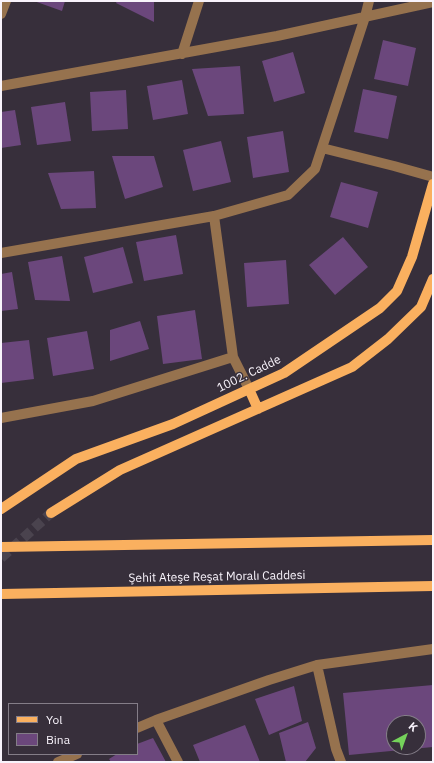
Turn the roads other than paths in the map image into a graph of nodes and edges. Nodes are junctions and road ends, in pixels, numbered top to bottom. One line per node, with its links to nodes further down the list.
1 (6, 1): 5 (street)
2 (199, 1): 7 (street)
3 (368, 1): 6 (street)
4 (433, 2): 6 (street)
5 (1, 14)
6 (365, 17): 7 (street); 9 (street)
7 (182, 54): 8 (street)
8 (1, 86)
9 (322, 148): 10 (street); 12 (street)
10 (433, 177)
11 (433, 184): 16 (main road, 1002. Cadde)
12 (214, 216): 13 (street); 15 (street)
13 (1, 253)
14 (433, 279): 17 (main road)
15 (233, 357): 16 (street); 18 (street)
16 (249, 389): 17 (main road); 19 (main road, 1002. Cadde)
17 (258, 409): 20 (main road)
18 (1, 418)
19 (1, 509)
20 (51, 513)
21 (433, 540): 22 (main road)
22 (1, 547)
23 (433, 586): 24 (main road, Şehit Ateşe Reşat Moralı Caddesi)
24 (1, 594)
25 (433, 650): 26 (street)
26 (317, 665): 27 (street); 32 (street)
27 (156, 720): 28 (street); 31 (street)
28 (138, 728)
29 (75, 755): 30 (street)
30 (58, 762)
31 (178, 762)
32 (340, 762)

